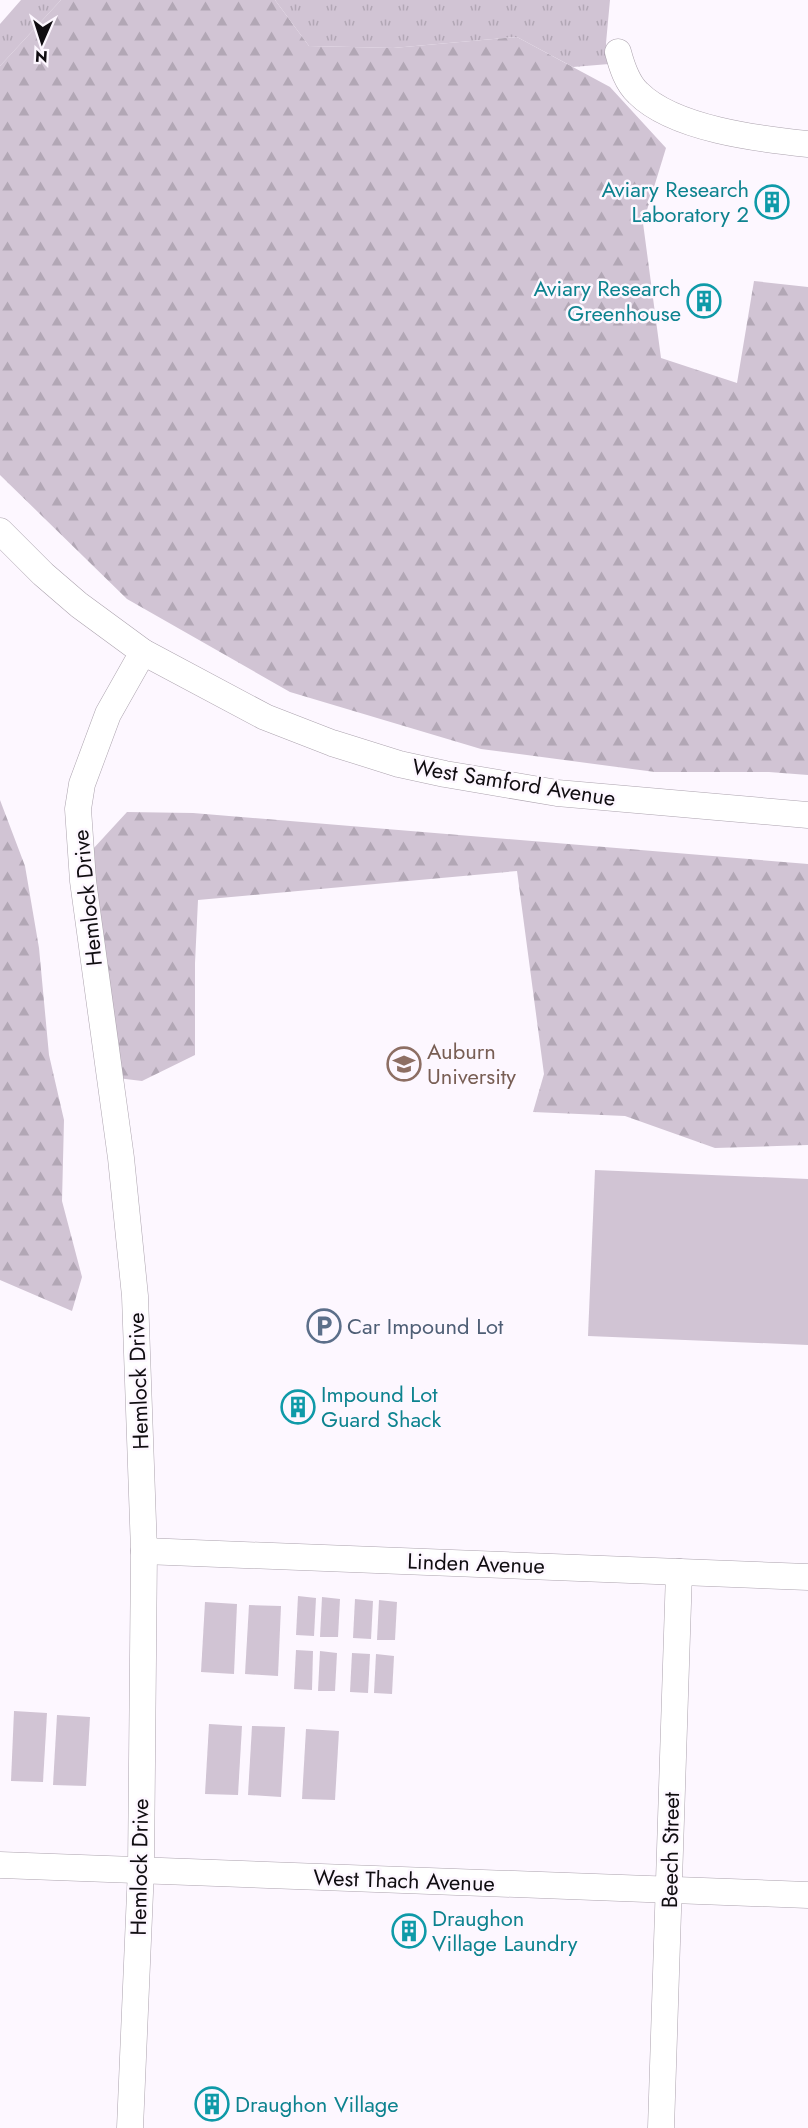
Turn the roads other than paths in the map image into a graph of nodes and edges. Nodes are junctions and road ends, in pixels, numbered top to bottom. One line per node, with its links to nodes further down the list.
1 (618, 52): 2 (street)
2 (808, 144)
3 (0, 531): 4 (street, West Samford Avenue)
4 (143, 652): 5 (street, West Samford Avenue); 6 (street, Hemlock Drive)
5 (808, 815)
6 (144, 1551): 7 (street, Linden Avenue); 10 (street, Hemlock Drive)
7 (679, 1572): 8 (street, Linden Avenue); 11 (street, Beech Street)
8 (808, 1576)
9 (0, 1865): 10 (street, West Thach Avenue)
10 (141, 1869): 11 (street, West Thach Avenue); 13 (street, Hemlock Drive)
11 (670, 1890): 12 (street, West Thach Avenue); 14 (street, Beech Street)
12 (808, 1895)
13 (130, 2128)
14 (661, 2128)

